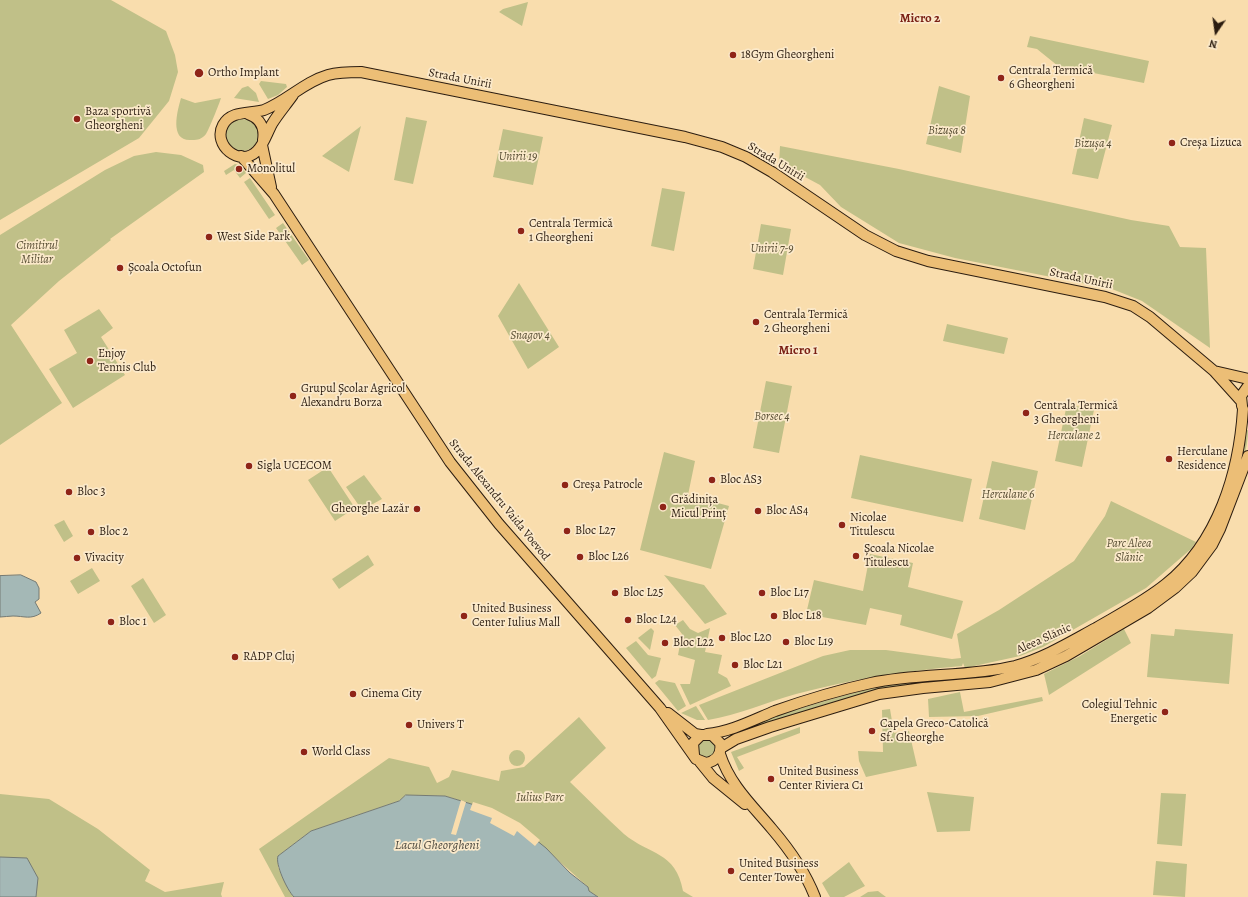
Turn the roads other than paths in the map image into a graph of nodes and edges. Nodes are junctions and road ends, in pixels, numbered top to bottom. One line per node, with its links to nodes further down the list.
1 (293, 95): 2 (main road, Strada Unirii); 3 (main road, Strada Unirii); 6 (main road, Strada Unirii)
2 (248, 114): 3 (main road); 4 (main road, Strada Unirii)
3 (262, 143): 4 (main road, Strada Unirii); 5 (main road, Strada Alexandru Vaida Voevod)
4 (241, 156): 5 (main road, Strada Alexandru Vaida Voevod)
5 (273, 192): 11 (main road, Strada Alexandru Vaida Voevod)
6 (1214, 371): 7 (main road, Strada Unirii); 9 (main road, Strada Unirii)
7 (1248, 379)
8 (1248, 386): 9 (main road, Aleea Slănic)
9 (1244, 408): 12 (main road, Aleea Slănic)
10 (1248, 456): 13 (main road, Aleea Slănic)
11 (660, 708): 12 (main road, Strada Alexandru Vaida Voevod); 14 (main road, Strada Alexandru Vaida Voevod)
12 (704, 735): 13 (main road); 14 (main road)
13 (721, 751): 14 (main road); 15 (main road)
14 (697, 758): 15 (main road, Strada Alexandru Vaida Voevod)
15 (756, 812): 16 (main road)
16 (815, 897)

